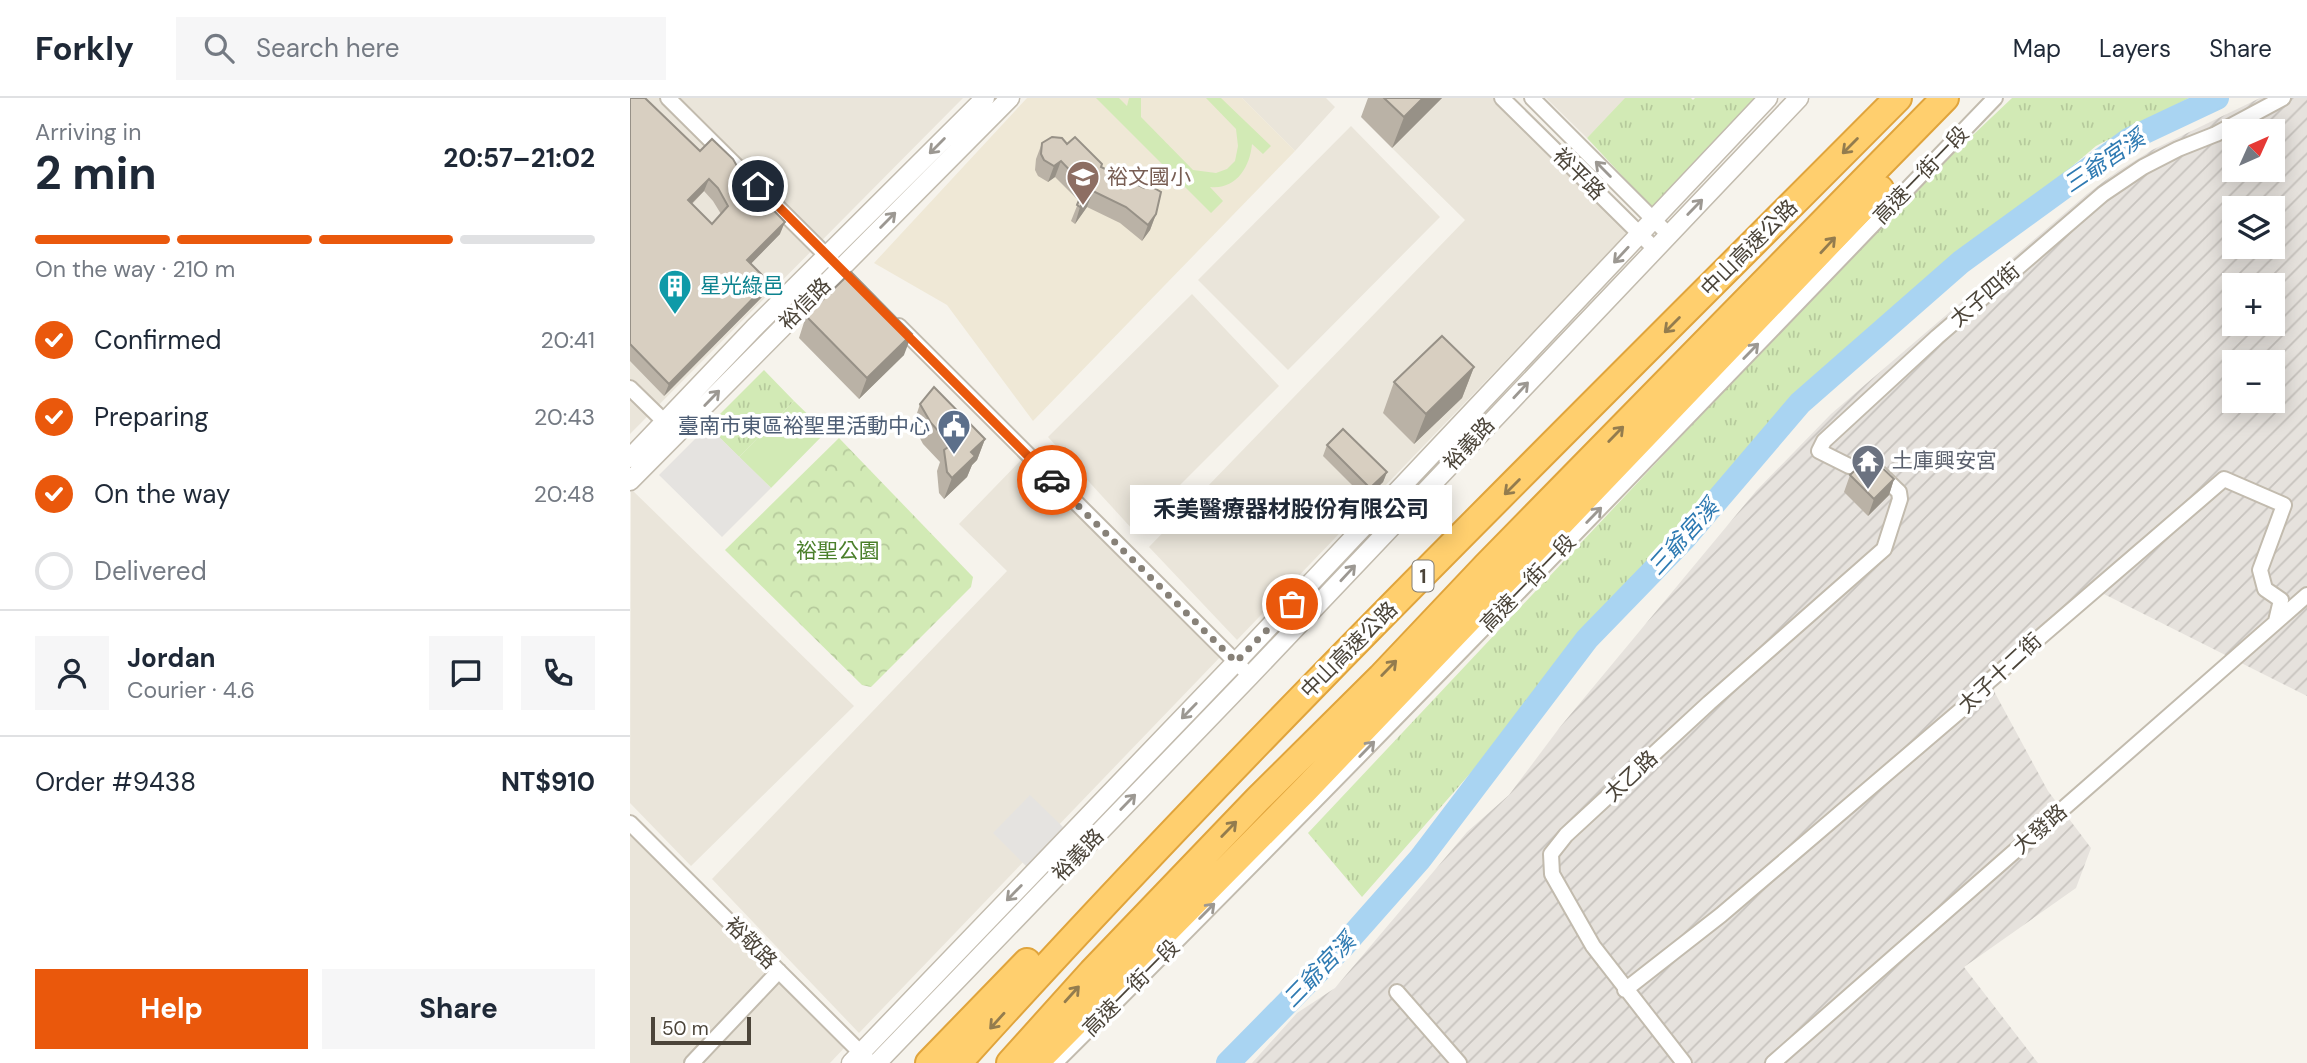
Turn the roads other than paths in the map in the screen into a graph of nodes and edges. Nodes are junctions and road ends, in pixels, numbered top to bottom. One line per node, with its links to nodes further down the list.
1 (668, 98): 17 (street)
2 (985, 98): 17 (street, 裕信路, one-way to 17)
3 (1010, 98): 18 (street, 裕信路, one-way to 3)
4 (1502, 98): 14 (street, 裕平路)
5 (1532, 98): 13 (street, 裕平路, one-way to 5)
6 (1768, 98): 13 (street, 裕義路)
7 (1799, 98): 15 (street, 裕義路, one-way to 7)
8 (1898, 98): 30 (highway, 中山高速公路 / 1, one-way to 30)
9 (1945, 98): 40 (highway, 中山高速公路 / 1, one-way to 9)
10 (1965, 98): 41 (highway, one-way to 10)
11 (1996, 98): 42 (street, 高速一街一段, one-way to 11)
12 (2283, 98): 25 (street, 太子四街)
13 (1654, 220): 14 (street, 裕義路); 15 (street, 裕平路)
14 (1640, 234): 16 (street, 裕平路); 28 (street, 裕義路, one-way to 28)
15 (1669, 235): 16 (street, 裕義路)
16 (1655, 249): 29 (street, 裕義路, one-way to 16)
17 (827, 255): 18 (street); 22 (street, 裕信路)
18 (840, 269): 19 (street); 22 (street, 裕信路, one-way to 18)
19 (854, 282)
20 (887, 315): 28 (street)
21 (630, 388): 22 (street)
22 (671, 428): 23 (street, 裕信路); 24 (street, 裕信路)
23 (630, 458)
24 (630, 481)
25 (1891, 527): 33 (street, 太乙路)
26 (2307, 594): 27 (street, 大發路)
27 (2276, 621): 33 (street, 太子十二街); 45 (street, 大發路)
28 (1236, 662): 29 (street); 35 (street, 裕義路, one-way to 35)
29 (1250, 676): 37 (street, 裕義路, one-way to 29)
30 (1270, 728): 38 (highway); 39 (highway, 中山高速公路 / 1, one-way to 39)
31 (630, 823): 32 (street, 裕敬路)
32 (779, 971): 35 (street, 裕敬路); 36 (street)
33 (1625, 990): 44 (street, 太乙路)
34 (1397, 992): 43 (street)
35 (861, 1060)
36 (692, 1063)
37 (877, 1063)
38 (929, 1063)
39 (958, 1063)
40 (1010, 1063)
41 (1035, 1063)
42 (1055, 1063)
43 (1459, 1063)
44 (1684, 1063)
45 (1773, 1063)

